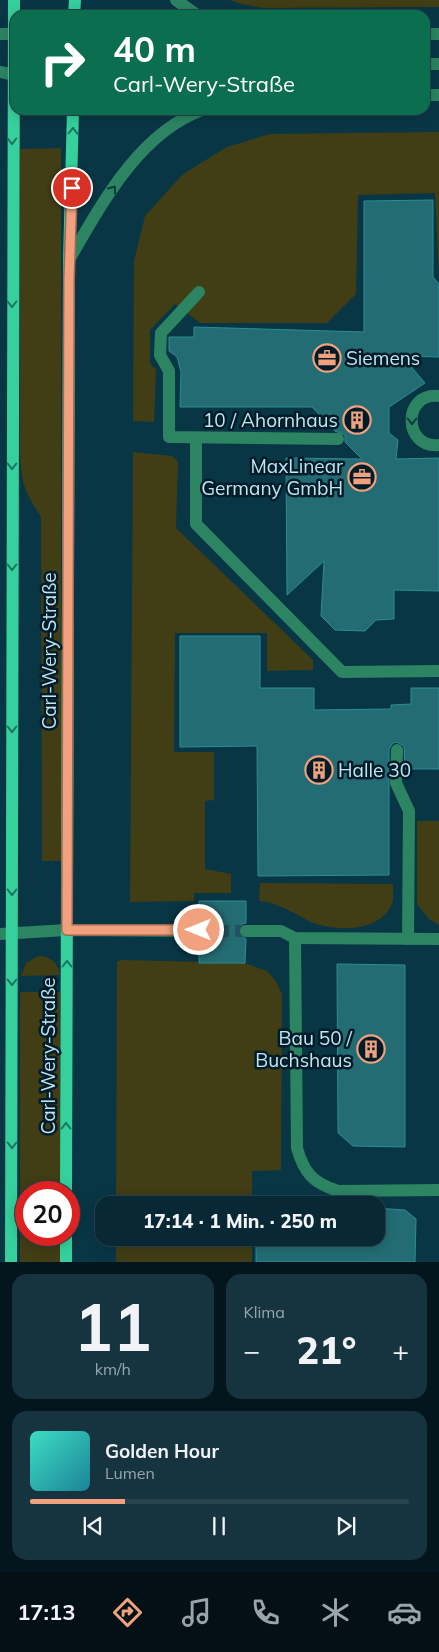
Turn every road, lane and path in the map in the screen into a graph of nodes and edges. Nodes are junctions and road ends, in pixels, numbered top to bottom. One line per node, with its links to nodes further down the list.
1 (176, 0): 2 (street)
2 (190, 10)
3 (14, 115): 17 (main road, Carl-Wery-Straße, one-way to 17)
4 (73, 115): 6 (main road, Carl-Wery-Straße, one-way to 4)
5 (194, 115): 6 (street, one-way to 5)
6 (69, 260): 14 (main road, Carl-Wery-Straße)
7 (199, 292): 9 (street)
8 (439, 396): 11 (street, one-way to 11)
9 (196, 438): 10 (street); 12 (street)
10 (338, 439)
11 (439, 445)
12 (439, 671)
13 (397, 750): 19 (street)
14 (67, 930): 15 (street); 17 (street); 21 (main road, Carl-Wery-Straße, one-way to 14)
15 (199, 930)
16 (246, 931): 18 (street)
17 (6, 934): 24 (main road, Carl-Wery-Straße, one-way to 24)
18 (295, 938): 19 (street); 22 (street)
19 (408, 939): 20 (street)
20 (439, 939)
21 (66, 1181)
22 (439, 1190)
23 (66, 1246): 25 (main road)
24 (11, 1262)
25 (66, 1262)

